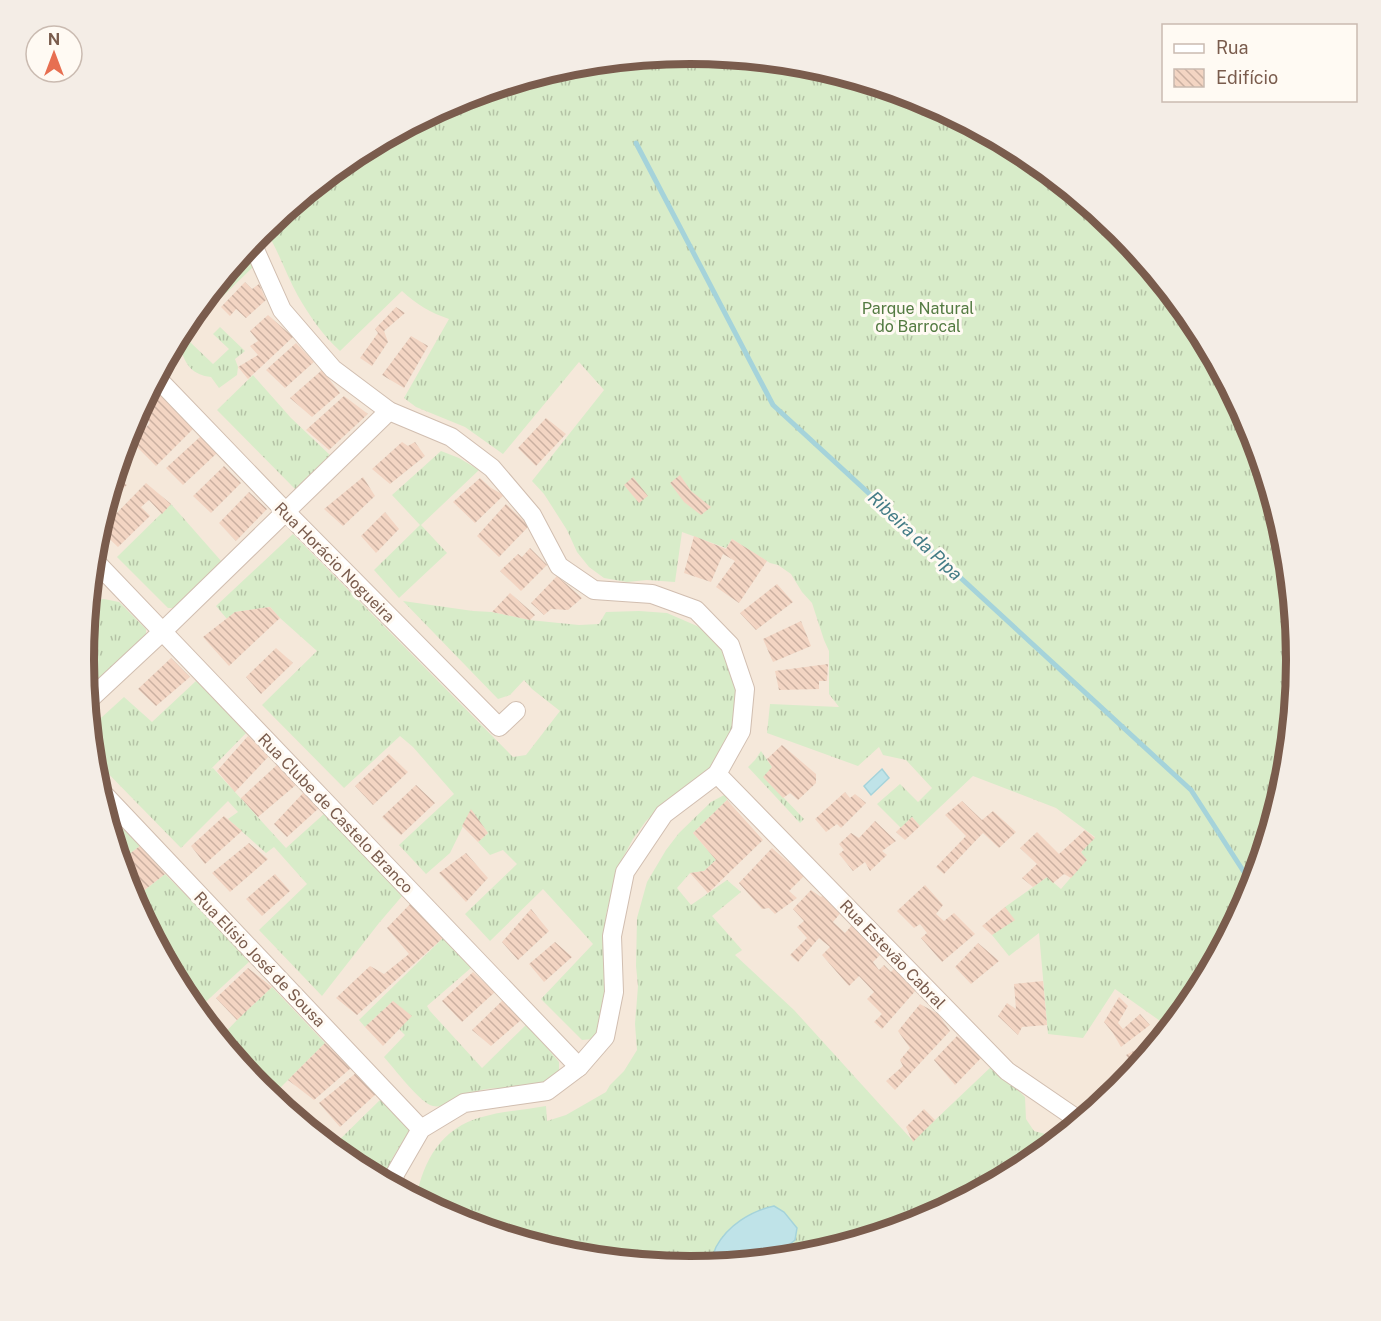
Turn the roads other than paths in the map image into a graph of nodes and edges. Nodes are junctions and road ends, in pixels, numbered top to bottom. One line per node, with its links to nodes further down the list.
1 (256, 253): 3 (street)
2 (163, 384): 4 (street, Rua Horácio Nogueira)
3 (389, 411): 4 (street); 9 (street)
4 (286, 512): 6 (street); 8 (street, Rua Horácio Nogueira)
5 (102, 569): 6 (street, Rua Clube de Castelo Branco)
6 (162, 632): 7 (street); 11 (street, Rua Clube de Castelo Branco)
7 (96, 694)
8 (516, 711)
9 (717, 774): 11 (street); 12 (street, Rua Estevão Cabral)
10 (112, 803): 13 (street, Rua Elísio José de Sousa)
11 (579, 1066): 13 (street)
12 (1074, 1117)
13 (421, 1129): 14 (street)
14 (394, 1178)

